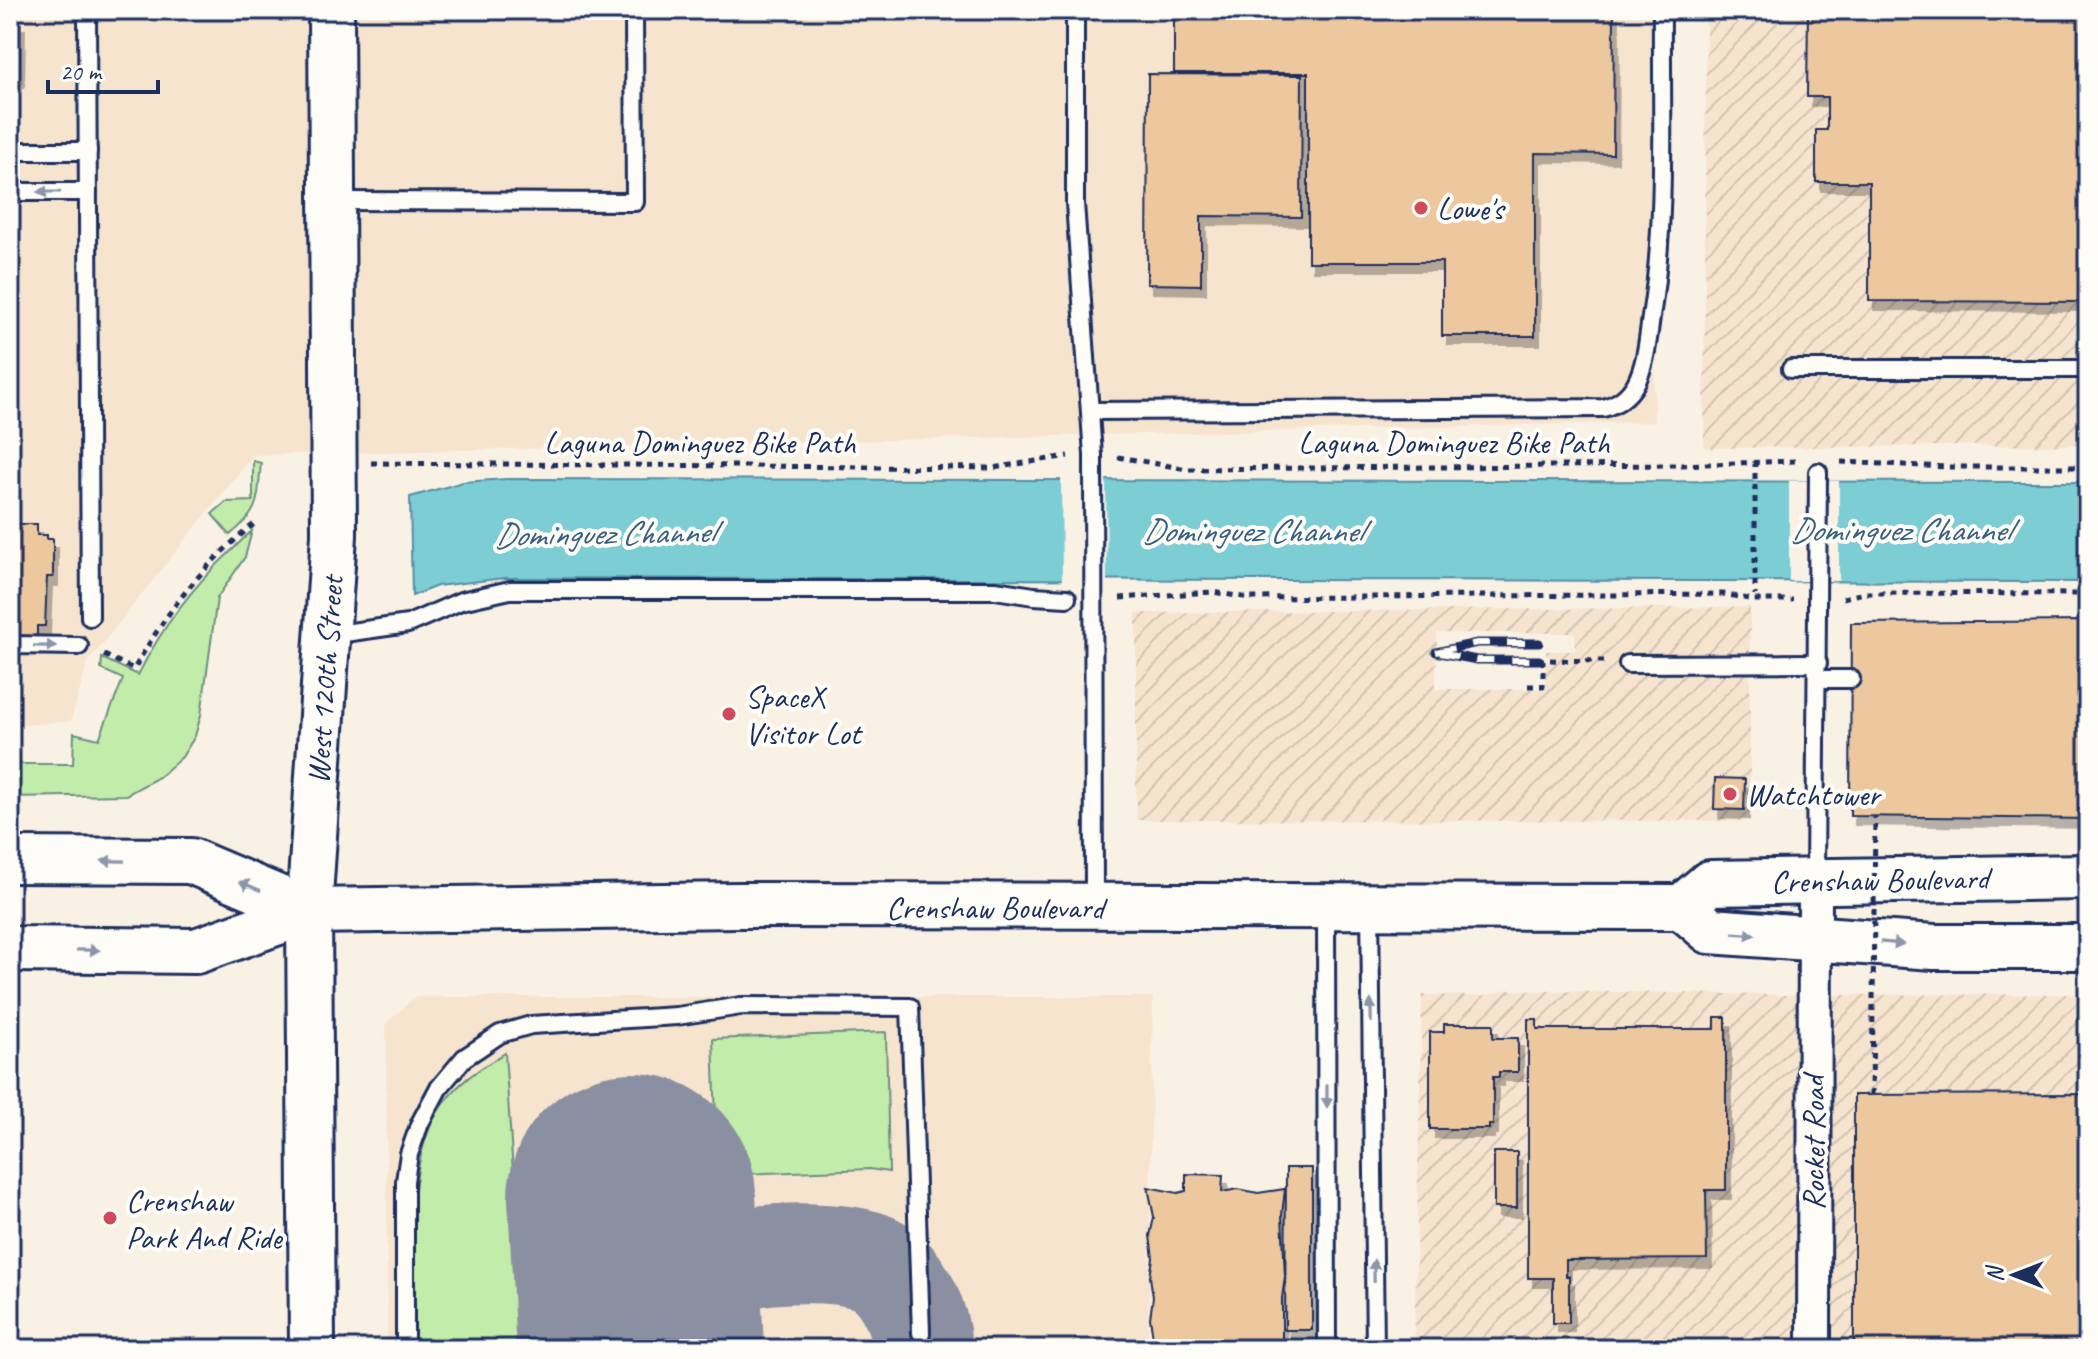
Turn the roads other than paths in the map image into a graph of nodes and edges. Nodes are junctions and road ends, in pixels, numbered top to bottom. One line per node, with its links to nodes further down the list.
1 (87, 10): 7 (lane)
2 (331, 10): 10 (main road, West 120th Street)
3 (634, 10): 10 (lane)
4 (1075, 10): 13 (lane)
5 (1662, 10): 13 (lane)
6 (10, 151): 7 (lane)
7 (88, 151): 9 (lane)
8 (10, 192): 9 (lane, one-way to 8)
9 (88, 192): 16 (lane)
10 (332, 201): 17 (main road, West 120th Street)
11 (1791, 369): 12 (lane)
12 (2088, 369)
13 (1091, 411): 28 (lane)
14 (1818, 472): 21 (lane)
15 (1067, 598): 17 (lane)
16 (90, 617)
17 (328, 635): 30 (main road, West 120th Street)
18 (10, 645): 19 (lane, one-way to 19)
19 (79, 646)
20 (1628, 664): 21 (lane)
21 (1818, 671): 22 (lane); 25 (lane)
22 (1851, 679)
23 (10, 860): 30 (main road, Crenshaw Boulevard, one-way to 23)
24 (2088, 877): 25 (main road, Crenshaw Boulevard)
25 (1815, 882): 29 (main road, Crenshaw Boulevard); 31 (street, Rocket Road)
26 (1326, 906): 27 (main road, Crenshaw Boulevard); 28 (main road, Crenshaw Boulevard); 37 (lane, one-way to 37)
27 (1370, 906): 29 (main road, Crenshaw Boulevard); 38 (lane, one-way to 27)
28 (1094, 907): 30 (main road, Crenshaw Boulevard)
29 (1682, 907): 31 (main road, Crenshaw Boulevard, one-way to 31)
30 (309, 911): 33 (main road, Crenshaw Boulevard, one-way to 30); 35 (main road, West 120th Street)
31 (1814, 938): 32 (main road, Crenshaw Boulevard, one-way to 32); 39 (street, Rocket Road)
32 (2088, 947)
33 (10, 949)
34 (921, 1333): 36 (lane)
35 (312, 1349)
36 (405, 1349)
37 (1327, 1349)
38 (1375, 1349)
39 (1814, 1349)

